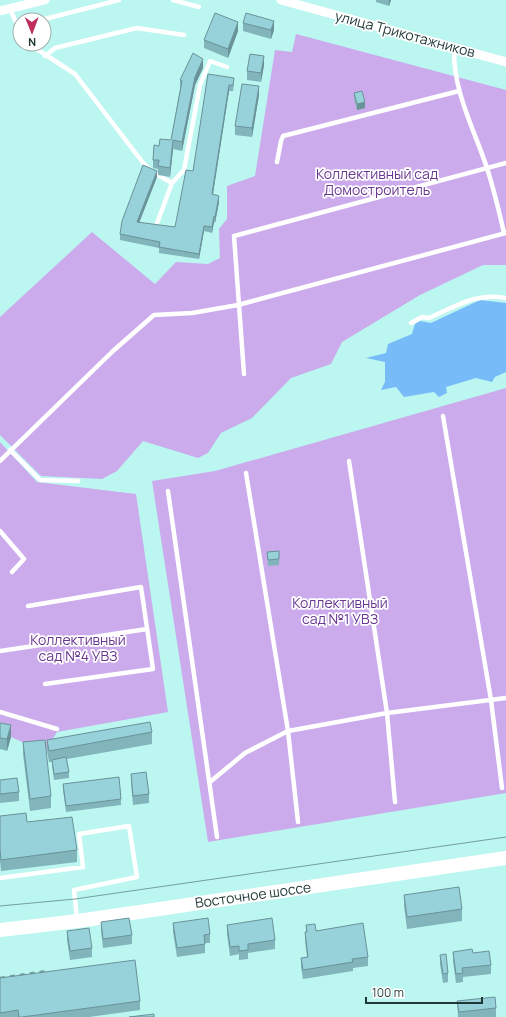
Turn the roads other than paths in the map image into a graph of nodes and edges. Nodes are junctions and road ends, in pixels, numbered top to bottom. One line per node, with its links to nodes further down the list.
1 (45, 0): 6 (street)
2 (119, 0): 9 (lane)
3 (172, 0): 5 (lane)
4 (281, 0): 11 (street, улица Трикотажников)
5 (199, 7)
6 (10, 9): 7 (street); 8 (lane)
7 (0, 11)
8 (12, 13)
9 (52, 17)
10 (184, 35): 13 (lane)
11 (454, 49): 14 (street, улица Трикотажников); 16 (lane)
12 (40, 52): 13 (lane)
13 (45, 56): 20 (lane)
14 (506, 62)
15 (227, 67): 20 (lane)
16 (459, 91): 17 (lane); 19 (lane)
17 (277, 162)
18 (506, 163): 19 (lane)
19 (487, 168): 22 (lane); 24 (lane)
20 (172, 183): 21 (lane)
21 (156, 226)
22 (505, 233): 24 (lane)
23 (506, 298): 25 (lane)
24 (238, 305): 26 (lane); 28 (lane)
25 (411, 323)
26 (244, 374)
27 (443, 416): 41 (lane)
28 (10, 450): 29 (lane); 32 (lane)
29 (0, 461)
30 (349, 461): 43 (lane)
31 (246, 473): 45 (lane)
32 (78, 481)
33 (168, 491): 46 (lane)
34 (0, 531): 35 (lane)
35 (12, 572)
36 (28, 606): 37 (lane)
37 (147, 629): 38 (lane); 39 (lane)
38 (0, 651)
39 (45, 684)
40 (506, 698): 41 (lane)
41 (491, 700): 43 (lane); 47 (lane)
42 (0, 712): 44 (lane)
43 (387, 713): 45 (lane); 48 (lane)
44 (57, 729)
45 (288, 731): 46 (lane); 49 (lane)
46 (210, 782): 50 (lane)
47 (502, 788)
48 (395, 802)
49 (298, 822)
50 (217, 837)
51 (506, 858): 53 (main road, Восточное шоссе)
52 (0, 878): 53 (lane)
53 (78, 921): 54 (main road, Восточное шоссе)
54 (0, 930)

